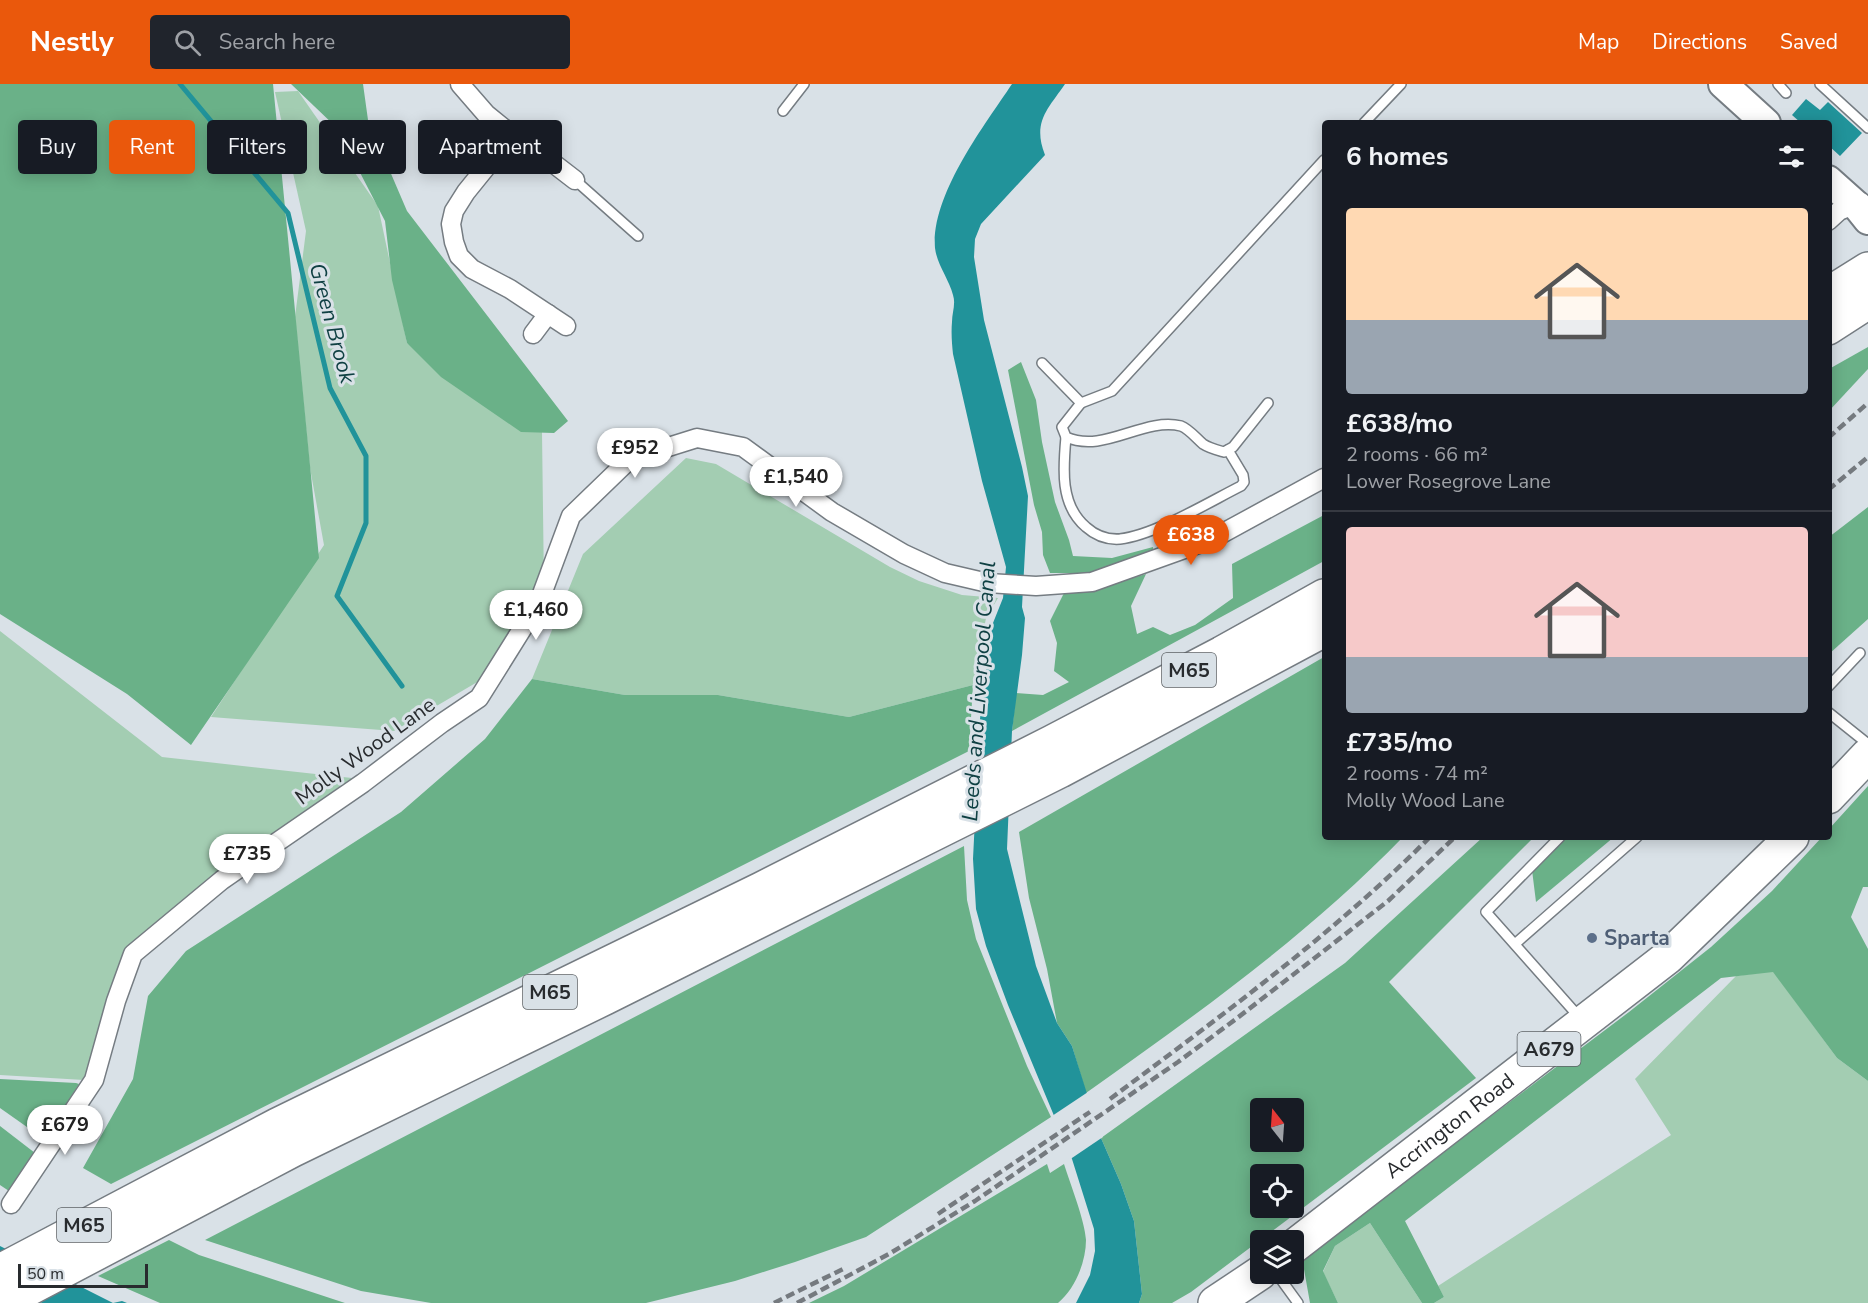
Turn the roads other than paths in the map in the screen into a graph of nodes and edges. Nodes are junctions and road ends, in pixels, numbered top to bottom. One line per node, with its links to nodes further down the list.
1 (460, 84): 9 (street)
2 (804, 84): 8 (lane)
3 (1401, 84): 10 (lane)
4 (1723, 84): 11 (main road)
5 (1778, 84): 7 (lane)
6 (1821, 84): 12 (lane)
7 (1786, 93)
8 (783, 111)
9 (493, 120)
10 (1367, 120)
11 (1763, 120)
12 (1868, 128)
13 (1322, 162): 29 (lane)
14 (562, 170): 16 (street)
15 (481, 174): 24 (street)
16 (575, 180): 20 (lane)
17 (1832, 183): 18 (main road)
18 (1864, 208): 19 (street)
19 (1832, 217)
20 (638, 236)
21 (1868, 269): 22 (highway)
22 (1832, 292)
23 (1868, 302): 25 (highway)
24 (548, 314): 26 (street); 27 (street)
25 (1832, 325)
26 (566, 326)
27 (533, 334)
28 (1042, 363): 29 (lane)
29 (1081, 403): 31 (lane)
30 (1268, 403): 32 (lane)
31 (1066, 437): 32 (lane); 32 (lane)
32 (1228, 450)
33 (1322, 479): 49 (street, Molly Wood Lane)
34 (1322, 597): 41 (highway, M65)
35 (1322, 631): 41 (highway, M65)
36 (1860, 653): 37 (lane)
37 (1832, 683)
38 (1832, 714): 39 (lane)
39 (1868, 744)
40 (1868, 755): 42 (highway)
41 (1056, 756): 48 (highway, M65); 48 (highway, M65)
42 (1832, 793)
43 (1557, 840): 46 (lane)
44 (1634, 840): 46 (lane)
45 (1789, 840): 47 (highway, Accrington Road / A679)
46 (1515, 944): 47 (lane)
47 (1583, 1023): 50 (highway, Accrington Road / A679)
48 (179, 1192): 51 (highway, M65); 54 (highway, M65)
49 (14, 1199)
50 (1304, 1239)
51 (0, 1270)
52 (1250, 1280): 55 (highway)
53 (1284, 1284): 56 (lane)
54 (2, 1303)
55 (1215, 1303)
56 (1298, 1303)

